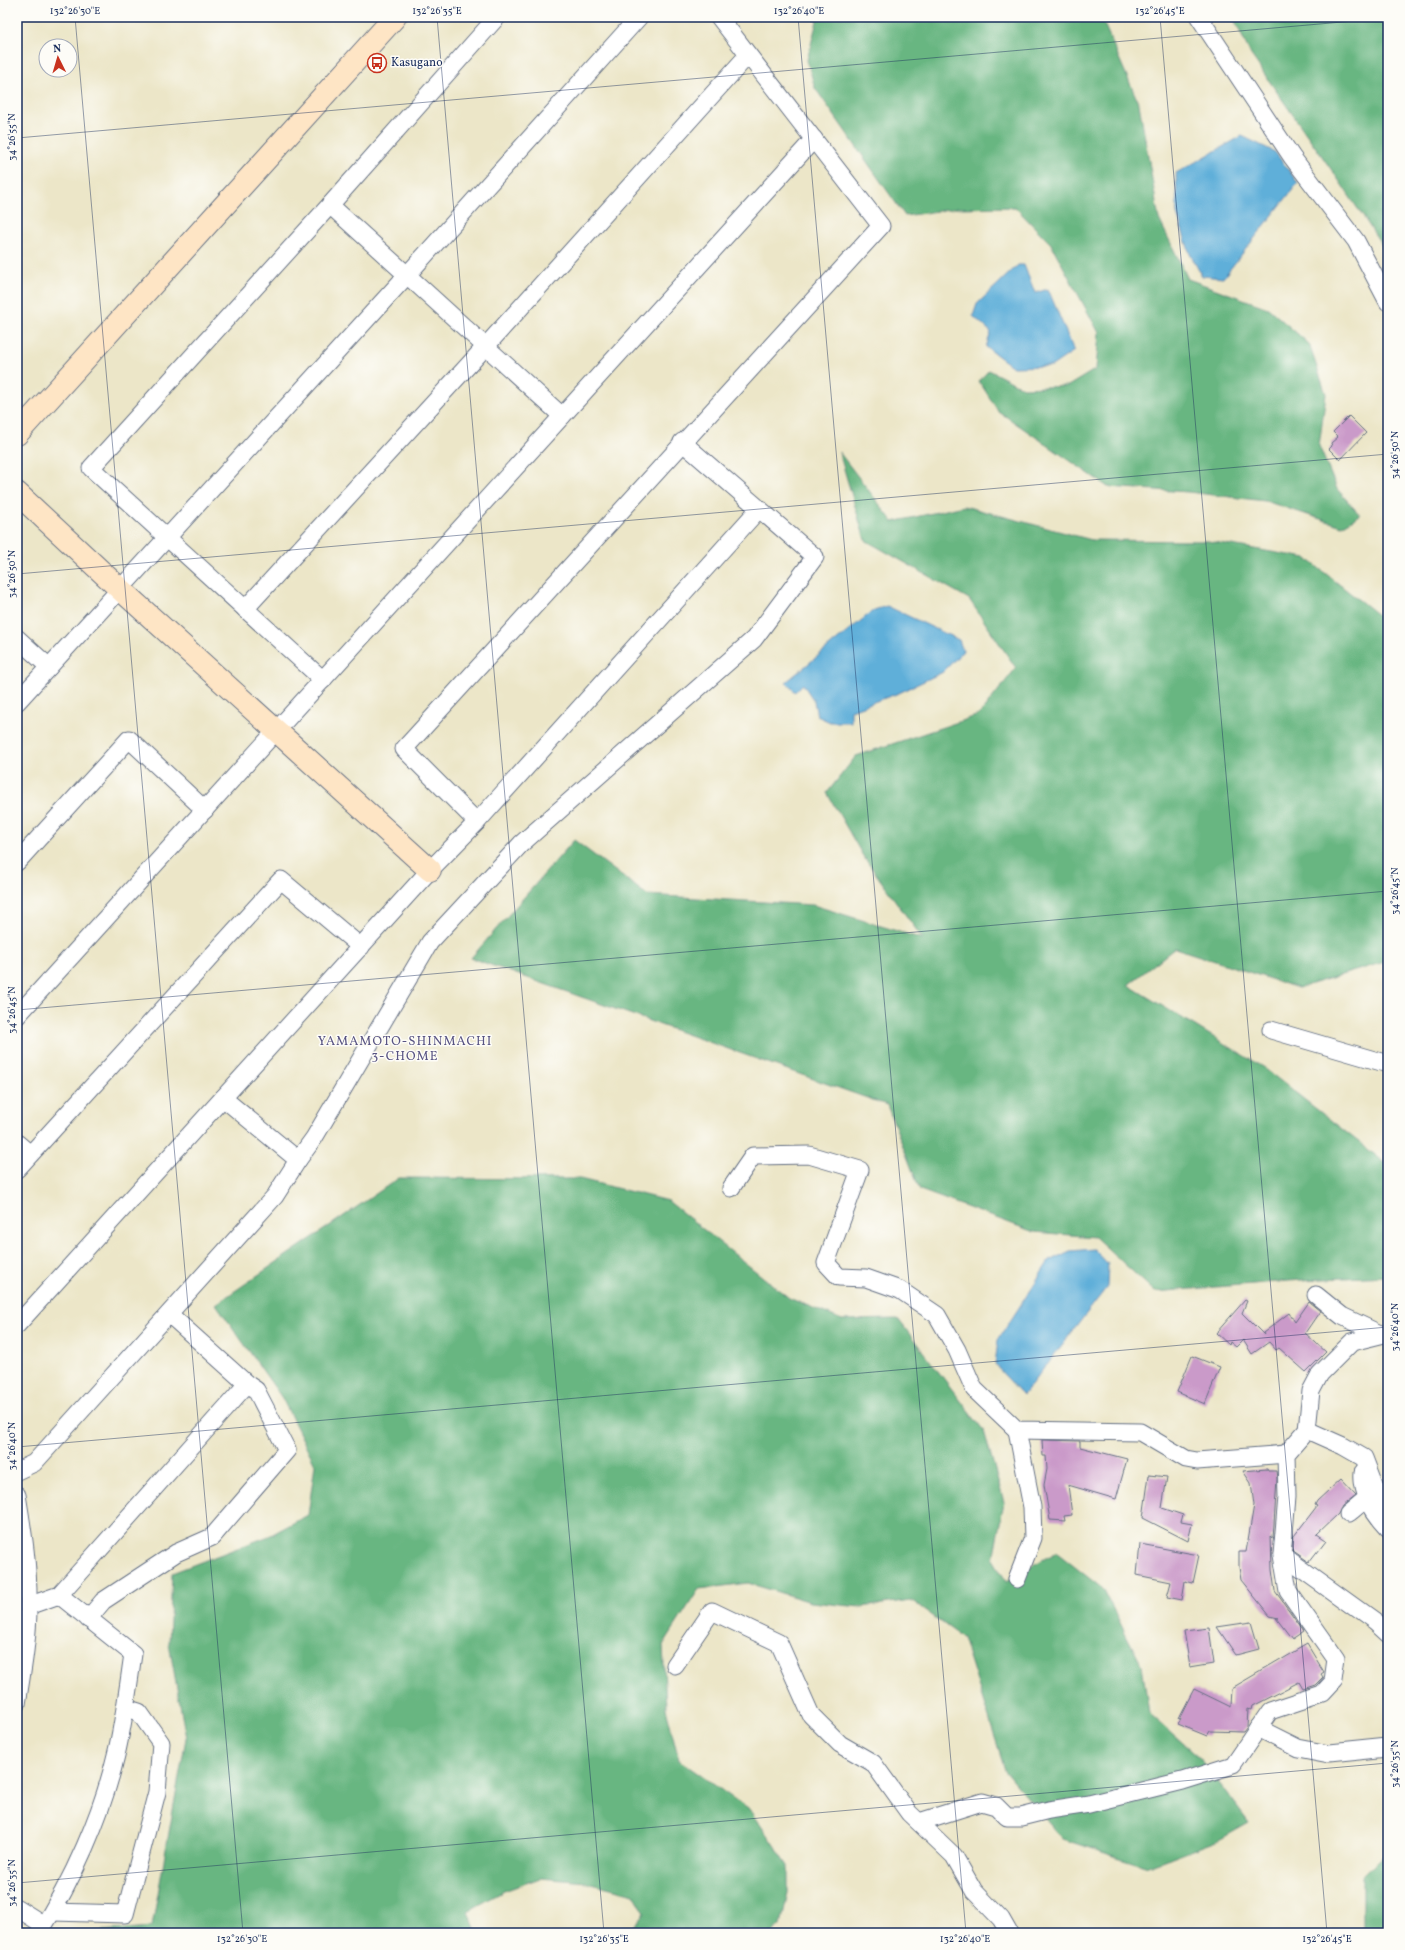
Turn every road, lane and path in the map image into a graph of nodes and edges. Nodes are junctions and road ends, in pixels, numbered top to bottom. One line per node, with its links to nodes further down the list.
1 (395, 17): 13 (street)
2 (497, 17): 8 (street)
3 (639, 17): 9 (street)
4 (719, 17): 6 (street)
5 (1199, 17): 10 (street)
6 (748, 55): 7 (street); 11 (street)
7 (814, 139): 12 (street); 14 (street)
8 (330, 205): 9 (street); 17 (street)
9 (408, 274): 11 (street); 17 (street)
10 (1388, 302)
11 (486, 346): 12 (street); 19 (street)
12 (562, 416): 22 (street)
13 (17, 434)
14 (682, 442): 16 (street); 26 (street)
15 (17, 493): 18 (street)
16 (758, 509): 26 (street); 36 (street)
17 (167, 538): 18 (street); 19 (street)
18 (120, 590): 21 (street); 24 (street)
19 (245, 608): 22 (street)
20 (17, 638): 21 (street)
21 (49, 667): 23 (street)
22 (323, 680): 24 (street)
23 (17, 702)
24 (276, 729): 25 (street); 28 (street)
25 (205, 810): 27 (street); 30 (street)
26 (477, 822): 28 (street)
27 (17, 862)
28 (430, 870): 29 (street)
29 (361, 947): 33 (street); 35 (street)
30 (17, 1016)
31 (1271, 1030): 32 (street)
32 (1388, 1064)
33 (223, 1098): 36 (street); 41 (street)
34 (17, 1143): 35 (street)
35 (30, 1154): 37 (street)
36 (298, 1160): 40 (street)
37 (17, 1169)
38 (731, 1188): 44 (street)
39 (1316, 1295): 42 (street)
40 (169, 1314): 43 (street); 48 (street)
41 (17, 1325)
42 (1384, 1334): 45 (street)
43 (247, 1384): 56 (street); 58 (street)
44 (1017, 1430): 46 (street); 55 (street)
45 (1307, 1430): 46 (street); 47 (street)
46 (1286, 1454): 54 (street)
47 (1364, 1458): 50 (street); 51 (street)
48 (17, 1471)
49 (17, 1495): 57 (street)
50 (1367, 1498): 52 (street); 53 (street)
51 (1388, 1504)
52 (1348, 1514)
53 (1388, 1528)
54 (1282, 1555): 59 (street); 63 (street)
55 (1017, 1579)
56 (59, 1595): 57 (street); 58 (street)
57 (28, 1606): 61 (street)
58 (88, 1619): 62 (street)
59 (1388, 1634)
60 (675, 1665): 65 (street)
61 (17, 1704)
62 (126, 1708): 67 (street); 67 (street)
63 (1258, 1728): 64 (street); 65 (street)
64 (1388, 1748)
65 (919, 1822): 68 (street)
66 (17, 1908): 67 (street)
67 (45, 1923)
68 (1009, 1933)

